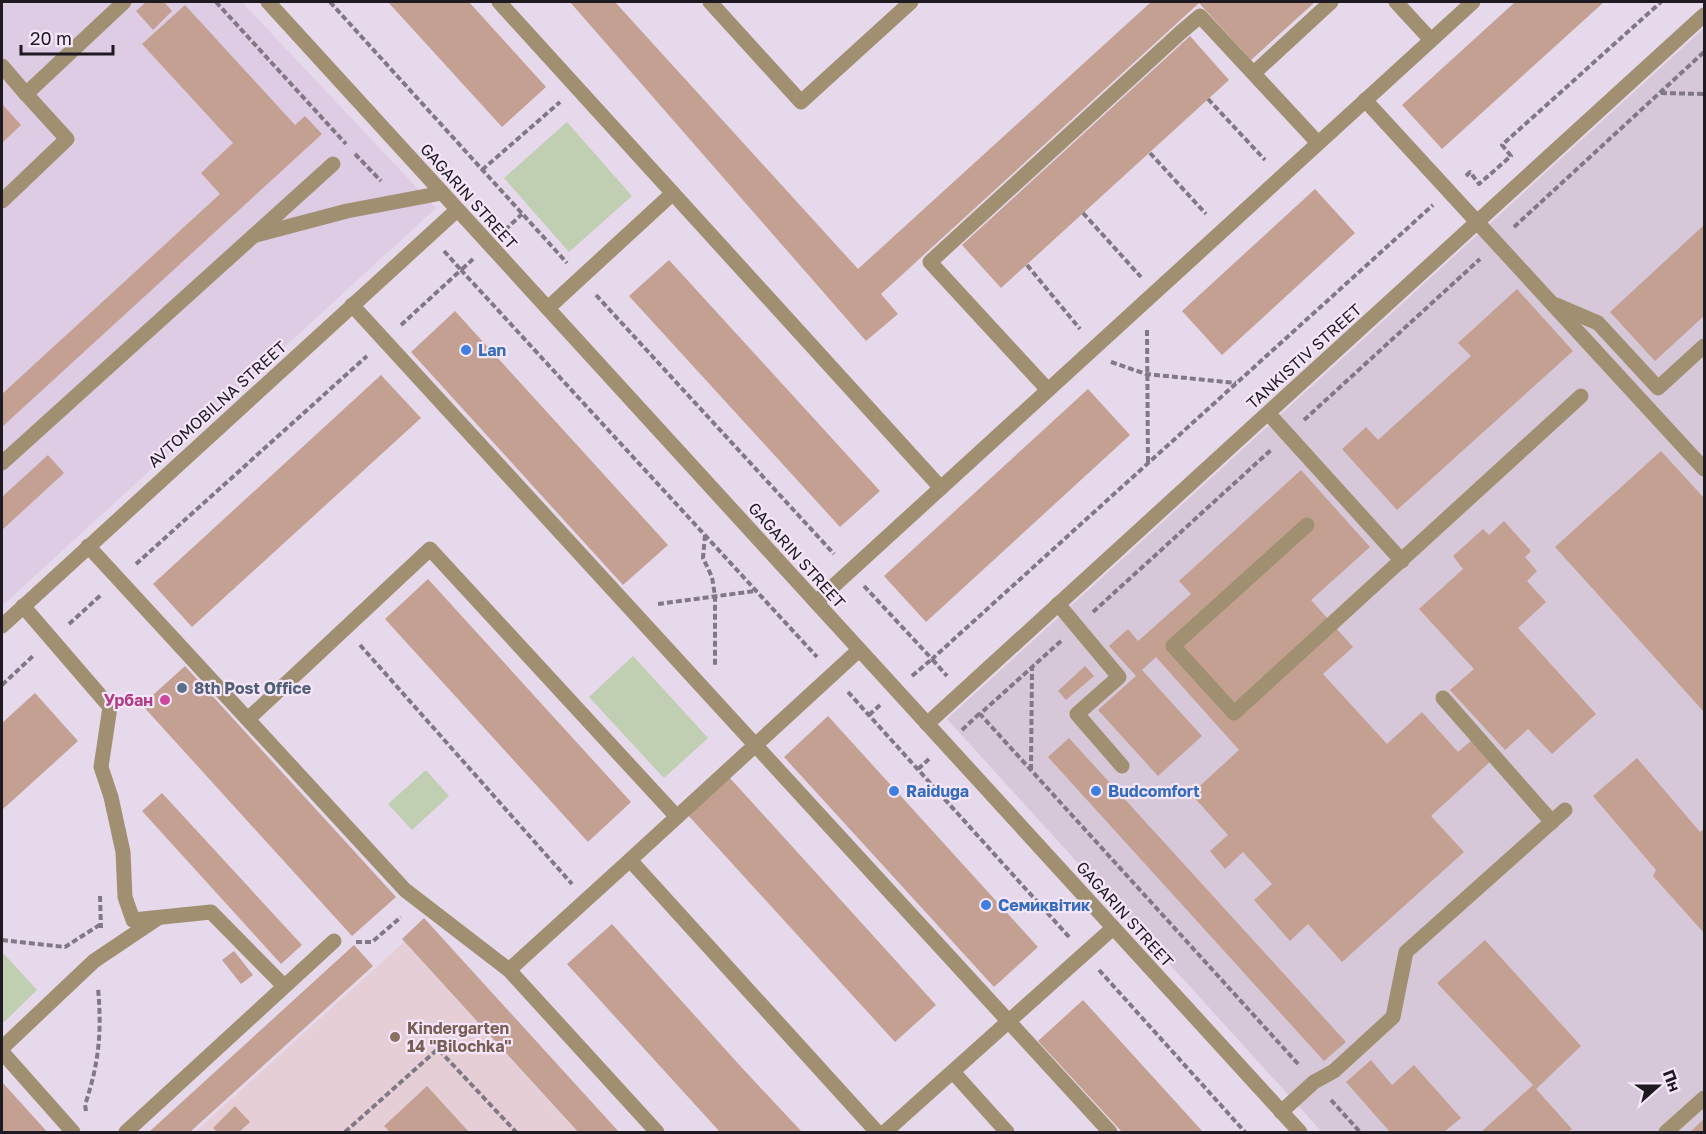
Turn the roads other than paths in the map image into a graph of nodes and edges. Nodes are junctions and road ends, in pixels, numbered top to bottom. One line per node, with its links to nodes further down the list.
1 (124, 2): 13 (street)
2 (267, 2): 17 (street, GAGARIN STREET)
3 (499, 2): 18 (street)
4 (710, 2): 5 (street)
5 (911, 2)
6 (1331, 2): 12 (street)
7 (1396, 2): 10 (street)
8 (1473, 2): 10 (street)
9 (1704, 15): 21 (street, TANKISTIV STREET)
10 (1431, 40): 14 (street)
11 (2, 66): 13 (street)
12 (1254, 73): 15 (street); 27 (street)
13 (26, 94): 19 (street)
14 (1365, 100): 15 (street); 21 (street)
15 (1318, 143): 27 (street)
16 (333, 164): 22 (street)
17 (442, 193): 20 (street, GAGARIN STREET); 22 (street)
18 (673, 193): 25 (street); 32 (street)
19 (2, 201)
20 (457, 210): 24 (street, AVTOMOBILNA STREET); 25 (street, GAGARIN STREET)
21 (1476, 223): 23 (street); 29 (street, TANKISTIV STREET)
22 (253, 235): 30 (street)
23 (1551, 303): 26 (street); 31 (street)
24 (352, 305): 34 (street, AVTOMOBILNA STREET); 44 (street)
25 (548, 308): 36 (street, GAGARIN STREET)
26 (1704, 346)
27 (1048, 390): 32 (street)
28 (1581, 396): 35 (street)
29 (1268, 413): 35 (street); 37 (street, TANKISTIV STREET)
30 (2, 463)
31 (1704, 469)
32 (941, 488): 36 (street)
33 (1307, 525): 35 (street)
34 (88, 546): 38 (street, AVTOMOBILNA STREET); 42 (street)
35 (1402, 561)
36 (816, 602): 40 (street, GAGARIN STREET)
37 (1058, 604): 43 (street, TANKISTIV STREET); 45 (street)
38 (23, 606): 39 (street, AVTOMOBILNA STREET); 50 (street)
39 (2, 626)
40 (860, 650): 43 (street, GAGARIN STREET); 44 (street)
41 (1443, 698): 48 (street)
42 (248, 719): 47 (street); 53 (street)
43 (927, 724): 51 (street, GAGARIN STREET)
44 (755, 744): 47 (street); 55 (street)
45 (1122, 766)
46 (1565, 810): 48 (street)
47 (677, 817): 49 (street)
48 (1552, 822): 59 (street)
49 (630, 860): 53 (street); 63 (street)
50 (162, 915): 54 (street); 56 (street)
51 (1113, 928): 55 (street); 59 (street, GAGARIN STREET)
52 (334, 941): 54 (street)
53 (509, 970): 62 (street)
54 (284, 986): 61 (street)
55 (1009, 1021): 57 (street); 66 (street)
56 (2, 1050): 60 (street)
57 (953, 1072): 64 (street); 65 (street)
58 (1704, 1098): 68 (street)
59 (1281, 1112): 67 (street, GAGARIN STREET)
60 (73, 1132)
61 (126, 1132)
62 (657, 1132)
63 (877, 1132)
64 (885, 1132)
65 (1007, 1132)
66 (1110, 1132)
67 (1300, 1132)
68 (1666, 1132)

